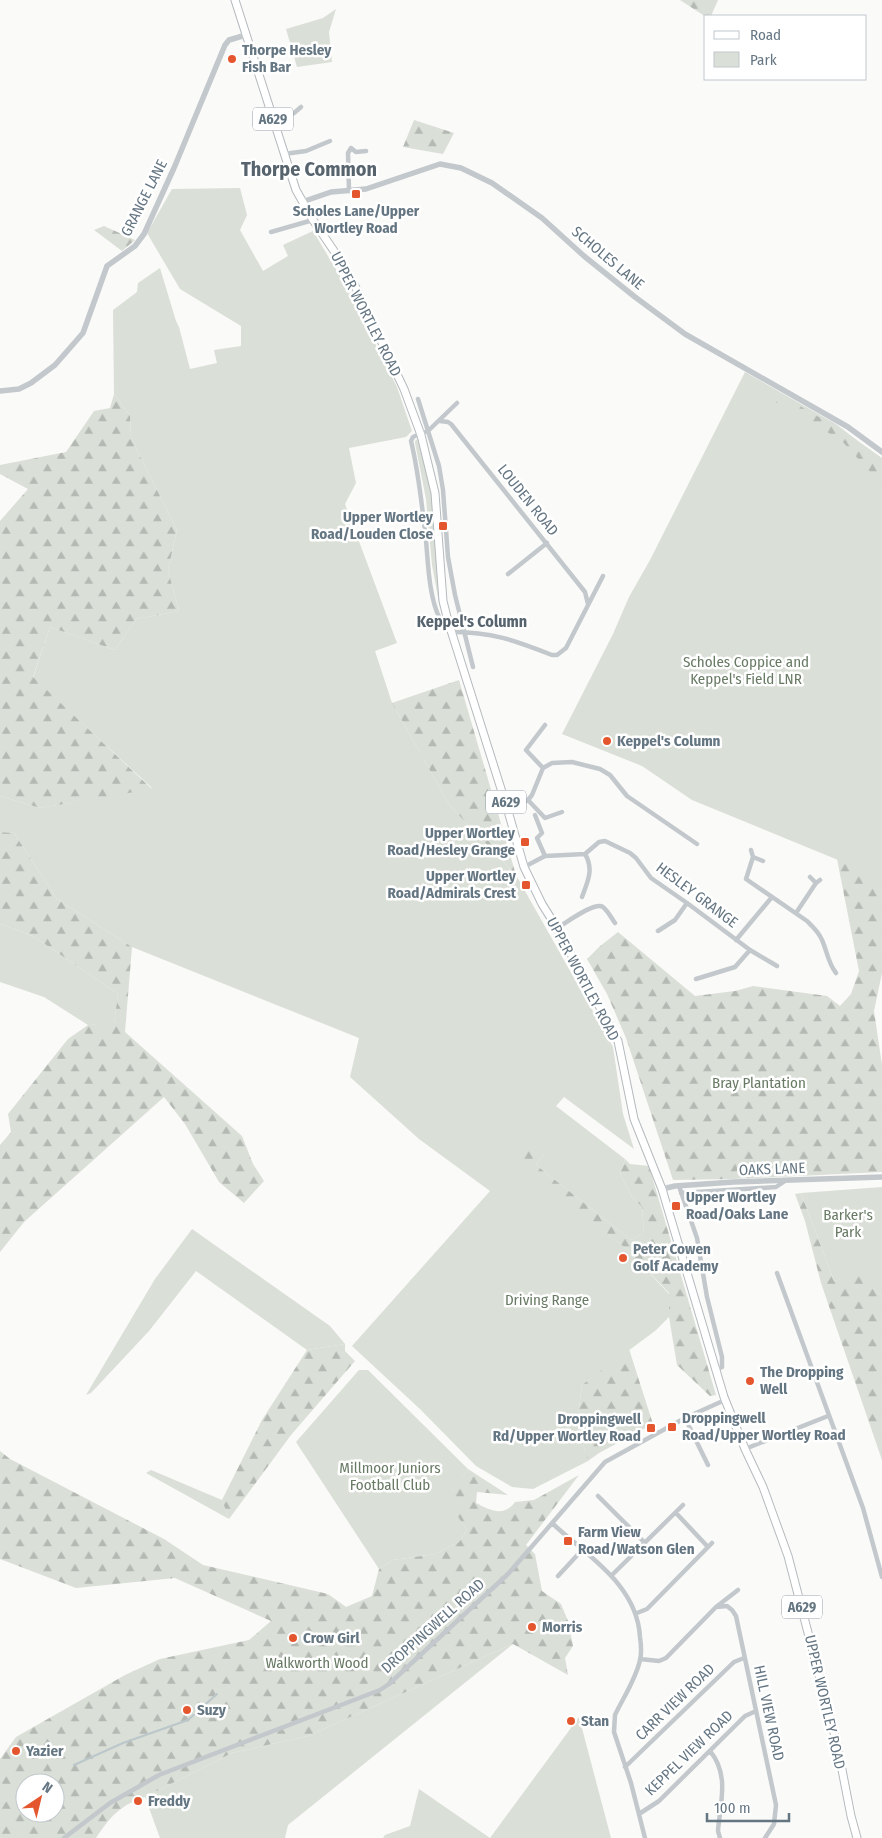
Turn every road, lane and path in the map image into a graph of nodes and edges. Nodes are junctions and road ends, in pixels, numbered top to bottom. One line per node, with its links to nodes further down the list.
1 (235, 0): 2 (main road, UPPER WORTLEY ROAD / A629)
2 (246, 35): 4 (main road, UPPER WORTLEY ROAD / A629); 12 (street, GRANGE LANE)
3 (301, 107): 4 (street)
4 (274, 120): 7 (main road, UPPER WORTLEY ROAD / A629)
5 (330, 142): 7 (street)
6 (366, 151): 8 (street)
7 (284, 154): 9 (main road, UPPER WORTLEY ROAD / A629)
8 (349, 191): 9 (street, SCHOLES LANE); 18 (street, SCHOLES LANE)
9 (302, 202): 10 (main road, UPPER WORTLEY ROAD / A629)
10 (313, 220): 11 (street); 17 (main road, UPPER WORTLEY ROAD / A629)
11 (271, 232)
12 (0, 392)
13 (418, 399): 16 (street)
14 (457, 404): 15 (street)
15 (440, 421): 16 (street); 19 (street, LOUDEN ROAD)
16 (429, 430): 17 (street); 25 (street)
17 (421, 435): 23 (main road, UPPER WORTLEY ROAD / A629); 23 (street, UPPER WORTLEY ROAD)
18 (882, 452)
19 (547, 543): 20 (street); 22 (street, LOUDEN ROAD)
20 (508, 574)
21 (603, 576): 22 (street)
22 (588, 604): 25 (street)
23 (448, 621): 24 (main road, UPPER WORTLEY ROAD / A629)
24 (451, 632): 25 (street); 30 (main road, UPPER WORTLEY ROAD / A629)
25 (463, 632): 26 (street)
26 (473, 667)
27 (545, 725): 28 (street)
28 (543, 768): 29 (street); 33 (street)
29 (528, 800): 30 (street); 31 (street)
30 (508, 811): 39 (main road, UPPER WORTLEY ROAD / A629)
31 (562, 812)
32 (535, 814): 36 (street)
33 (697, 844)
34 (751, 850): 37 (street)
35 (585, 854): 36 (street, HESLEY GRANGE); 43 (street); 45 (street, HESLEY GRANGE)
36 (545, 856): 39 (street, HESLEY GRANGE)
37 (754, 857): 38 (street); 41 (street)
38 (763, 862)
39 (524, 867): 48 (main road, UPPER WORTLEY ROAD / A629)
40 (810, 877): 46 (street)
41 (746, 878): 42 (street); 44 (street)
42 (741, 883)
43 (582, 897)
44 (772, 897): 46 (street); 50 (street)
45 (687, 903): 49 (street); 50 (street, HESLEY GRANGE)
46 (796, 914): 53 (street)
47 (615, 923): 48 (street)
48 (557, 928): 58 (main road, UPPER WORTLEY ROAD / A629)
49 (658, 931)
50 (736, 940): 51 (street, HESLEY GRANGE)
51 (750, 950): 52 (street, HESLEY GRANGE); 54 (street)
52 (777, 966)
53 (836, 973)
54 (696, 979)
55 (882, 1177): 56 (street, OAKS LANE)
56 (786, 1180): 57 (street, OAKS LANE); 59 (street)
57 (679, 1186): 58 (street, OAKS LANE); 59 (street, UPPER WORTLEY ROAD)
58 (662, 1189): 61 (main road, UPPER WORTLEY ROAD / A629)
59 (681, 1193): 61 (street, UPPER WORTLEY ROAD)
60 (777, 1273): 63 (street)
61 (716, 1370): 62 (main road, UPPER WORTLEY ROAD / A629)
62 (725, 1400): 64 (street, DROPPINGWELL ROAD); 65 (main road, UPPER WORTLEY ROAD / A629)
63 (828, 1416): 65 (street); 75 (street)
64 (685, 1418): 66 (street); 70 (street, DROPPINGWELL ROAD)
65 (745, 1449): 89 (main road, UPPER WORTLEY ROAD / A629)
66 (708, 1465)
67 (598, 1496): 71 (street)
68 (683, 1505): 69 (street)
69 (676, 1513): 71 (street); 78 (street)
70 (552, 1523): 72 (street); 86 (street, DROPPINGWELL ROAD)
71 (645, 1543): 74 (street)
72 (583, 1549): 73 (street); 74 (street)
73 (558, 1576)
74 (611, 1576): 78 (street)
75 (882, 1577)
76 (738, 1590): 77 (street)
77 (716, 1607): 79 (street, HILL VIEW ROAD); 80 (street)
78 (637, 1614): 80 (street)
79 (744, 1658): 81 (street, HILL VIEW ROAD); 83 (street, CARR VIEW ROAD)
80 (640, 1659): 83 (street)
81 (756, 1711): 82 (street, KEPPEL VIEW ROAD); 85 (street, HILL VIEW ROAD)
82 (710, 1751): 84 (street, KEPPEL VIEW ROAD); 88 (street)
83 (625, 1768): 84 (street)
84 (639, 1814): 87 (street)
85 (768, 1837)
86 (64, 1838)
87 (645, 1838)
88 (720, 1838)
89 (857, 1838)

